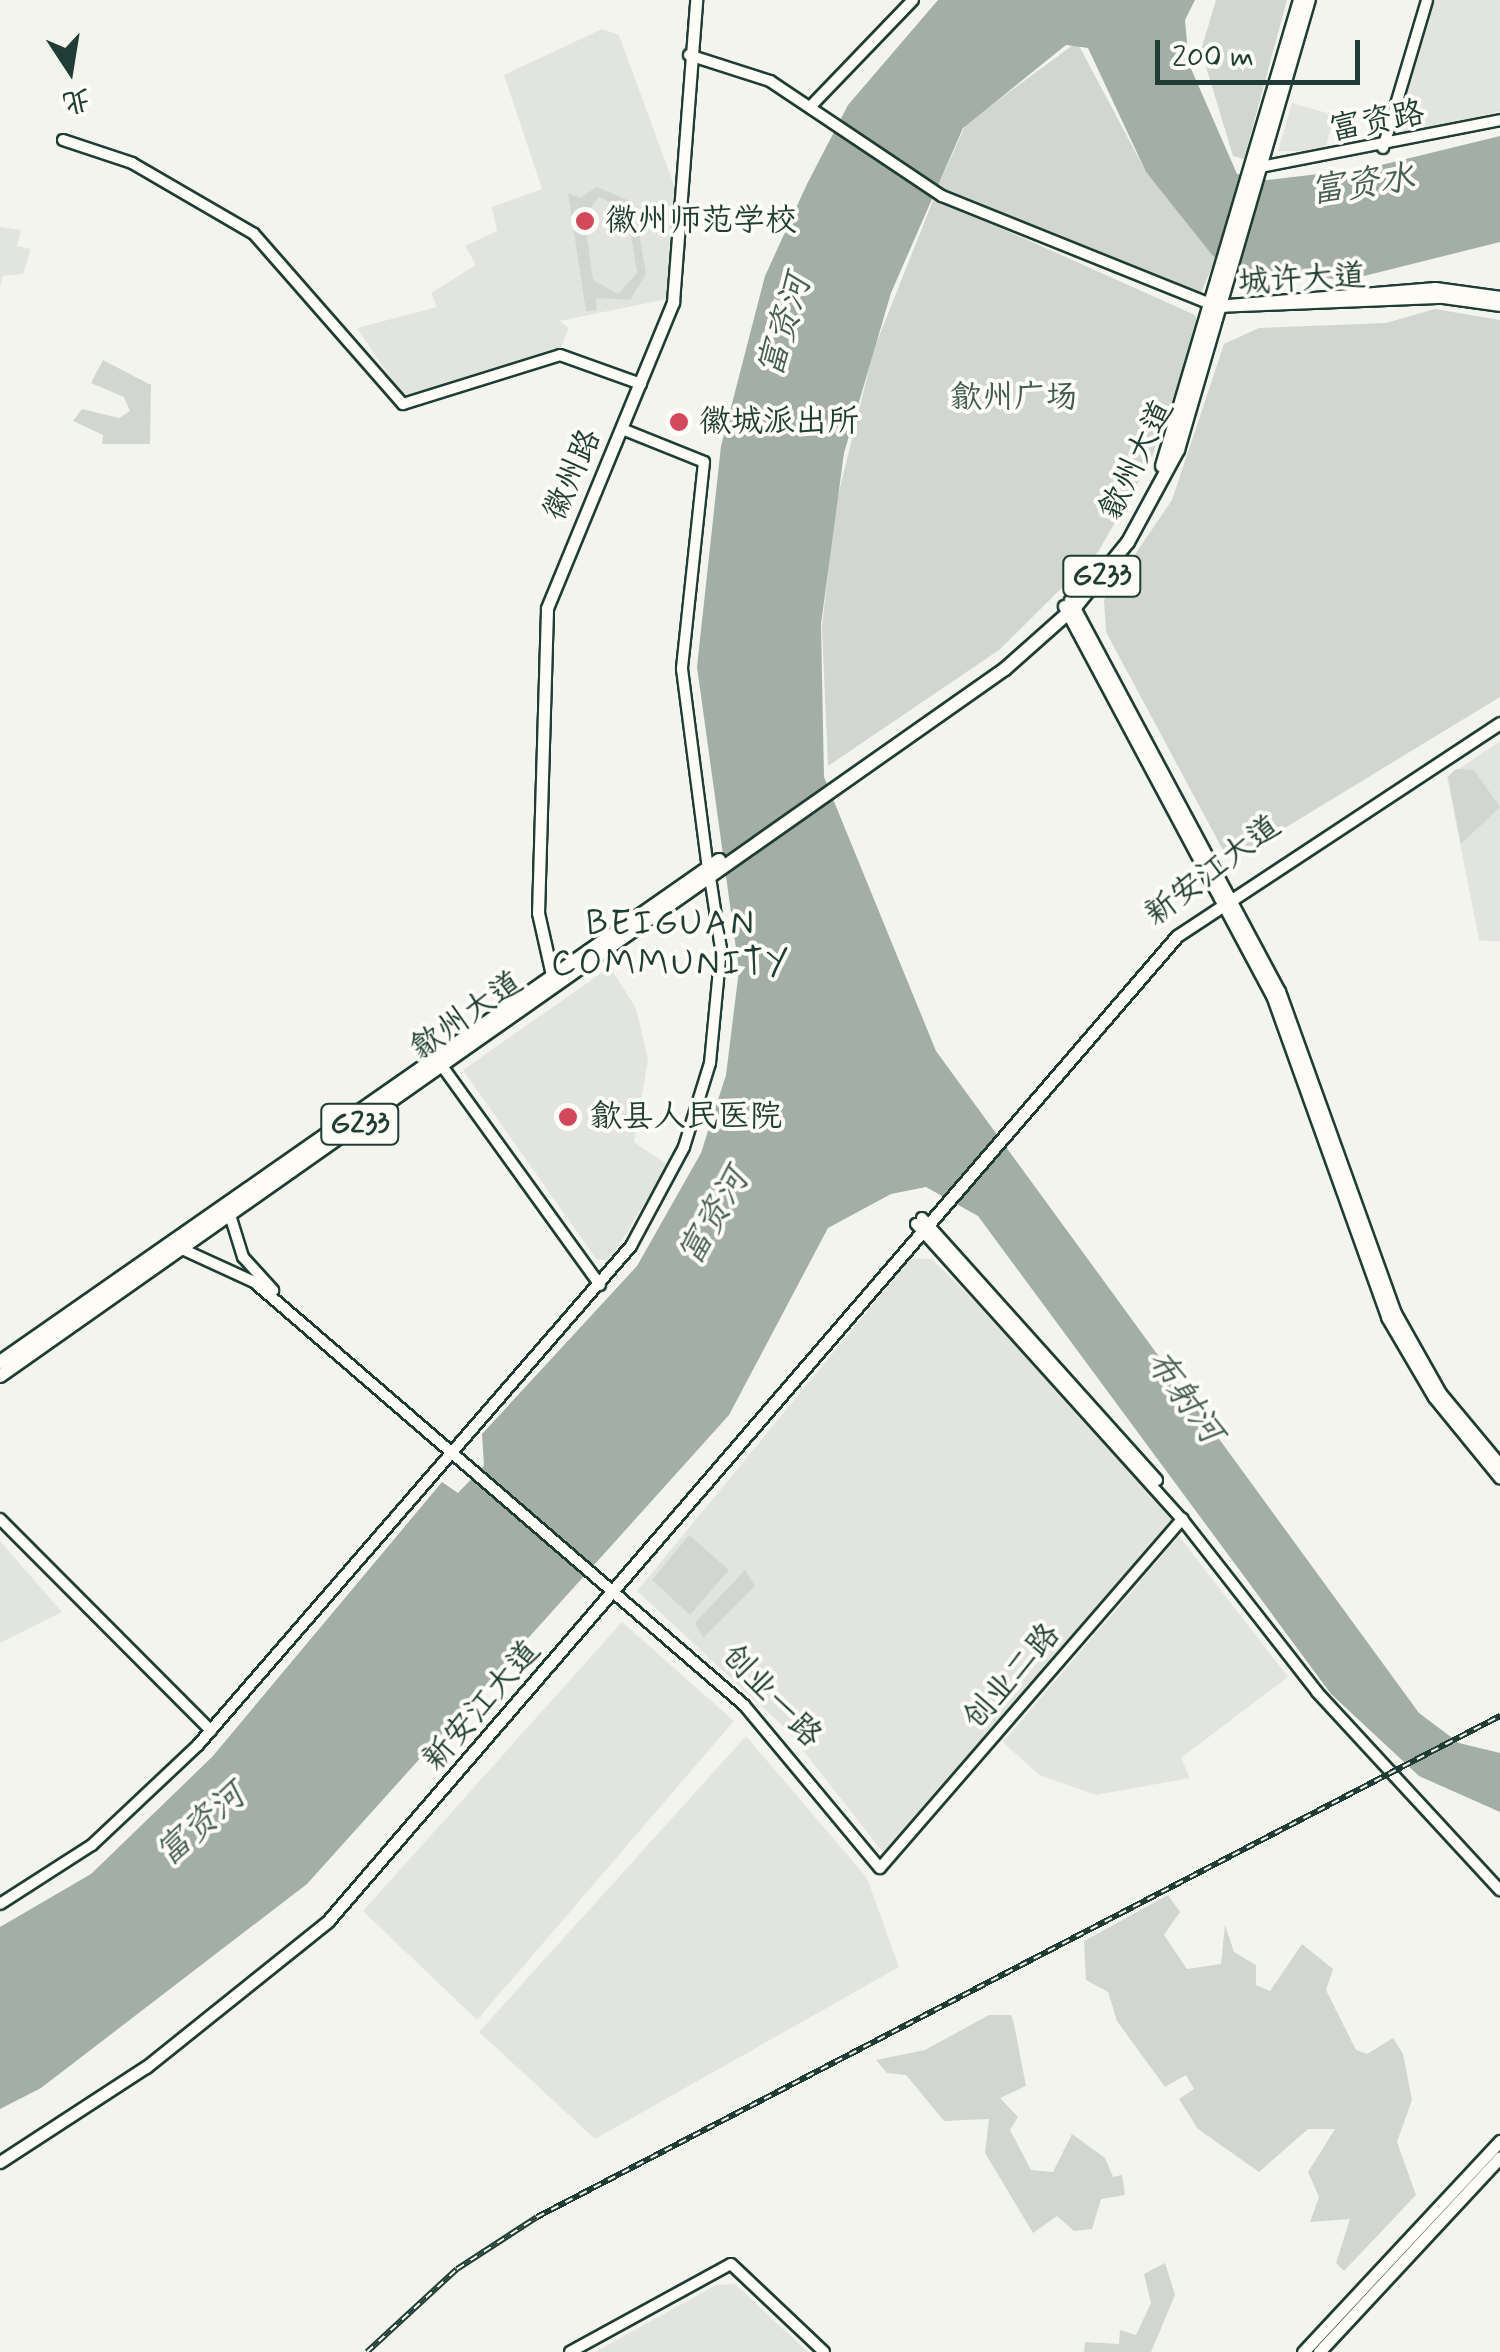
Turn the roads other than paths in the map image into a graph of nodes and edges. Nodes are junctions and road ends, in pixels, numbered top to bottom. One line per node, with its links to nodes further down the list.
1 (696, 0): 6 (main road, 徽州路)
2 (913, 0): 7 (street)
3 (1300, 0): 11 (highway, G233)
4 (1309, 0): 11 (highway, G233)
5 (1426, 0): 10 (street)
6 (688, 55): 7 (street); 15 (main road, 徽州路)
7 (814, 107): 14 (street)
8 (1500, 120): 10 (street, 富资路)
9 (63, 140): 15 (street)
10 (1383, 148): 11 (street, 富资路)
11 (1257, 172): 14 (highway, 歙州大道 / G233)
12 (1500, 296): 14 (main road, 城许大道)
13 (1500, 305): 14 (main road, 城许大道)
14 (1221, 307): 17 (highway, 歙州大道 / G233)
15 (641, 384): 16 (main road, 徽州路)
16 (622, 429): 20 (street); 22 (main road, 徽州路)
17 (1069, 607): 20 (highway, 歙州大道 / G233); 21 (main road)
18 (1500, 714): 21 (main road, 新安江大道)
19 (1500, 723): 21 (main road, 新安江大道)
20 (712, 870): 22 (highway, 歙州大道 / G233); 23 (highway, 歙州大道 / G233); 27 (street)
21 (1224, 894): 25 (main road, 新安江大道); 31 (main road); 32 (main road)
22 (552, 975): 28 (highway, 歙州大道 / G233)
23 (442, 1066): 24 (highway, 歙州大道 / G233); 27 (street)
24 (230, 1215): 26 (highway, 歙州大道 / G233); 30 (street)
25 (926, 1219): 33 (street); 35 (main road, 新安江大道)
26 (182, 1249): 29 (highway, 歙州大道 / G233); 30 (street)
27 (600, 1285): 30 (street)
28 (0, 1362)
29 (0, 1376)
30 (454, 1450): 35 (street, 创业一路); 36 (street)
31 (1500, 1465)
32 (1500, 1478)
33 (1182, 1518): 37 (street, 创业二路); 38 (street)
34 (0, 1520): 36 (street)
35 (612, 1587): 37 (street, 创业一路); 41 (main road, 新安江大道); 43 (main road, 新安江大道)
36 (211, 1731): 39 (street)
37 (882, 1866)
38 (1500, 1890)
39 (0, 1904)
40 (1500, 2141): 46 (main road)
41 (0, 2153)
42 (1500, 2157): 47 (main road)
43 (0, 2162)
44 (570, 2352): 45 (street)
45 (824, 2352)
46 (1303, 2352)
47 (1318, 2352)

